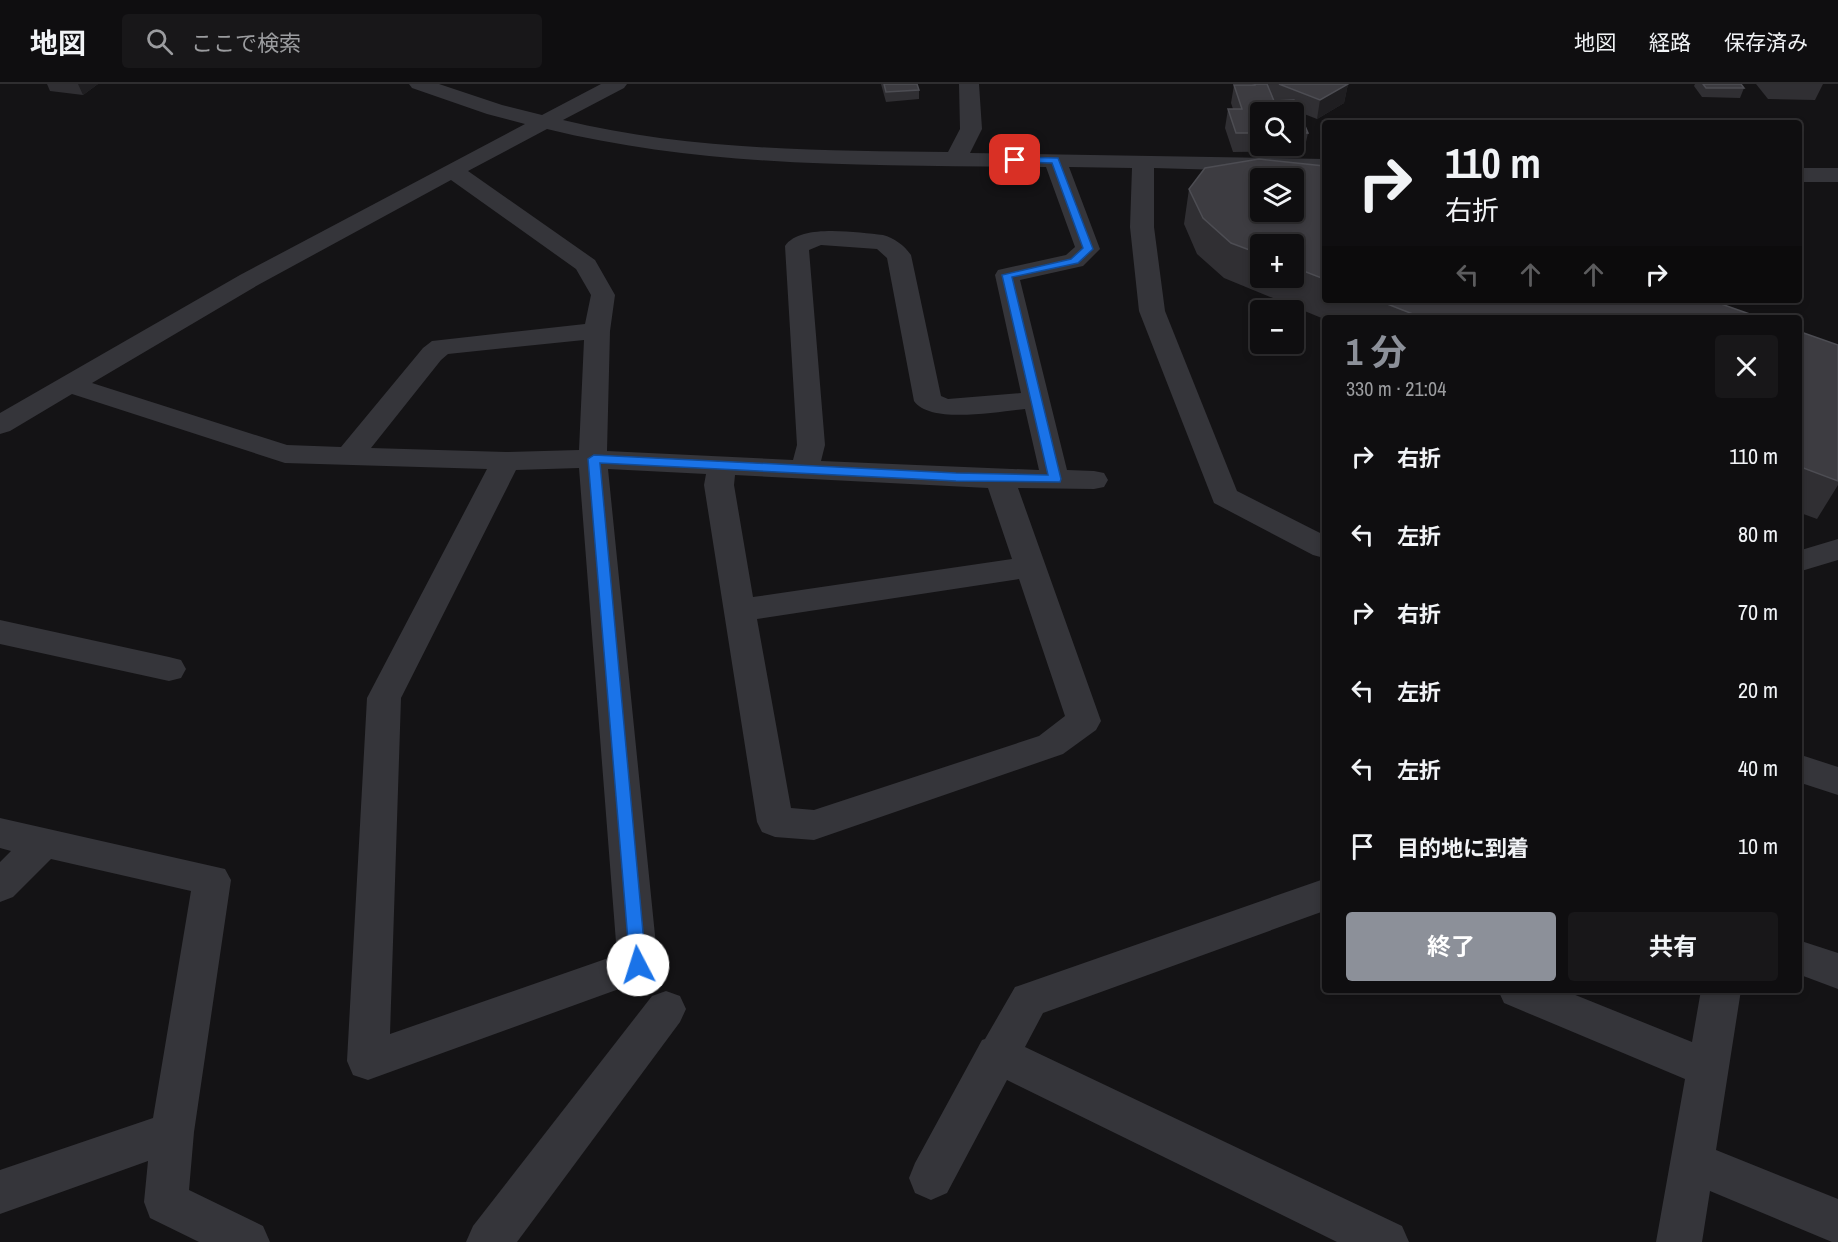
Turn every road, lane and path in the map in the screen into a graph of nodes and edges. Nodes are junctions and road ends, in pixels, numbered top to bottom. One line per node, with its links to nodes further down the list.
1 (419, 84): 4 (street)
2 (617, 84): 4 (street)
3 (969, 84): 5 (street)
4 (543, 123): 5 (street); 9 (street)
5 (955, 160): 6 (street)
6 (1055, 160): 7 (street); 14 (street)
7 (1142, 162): 8 (street); 24 (street)
8 (1322, 166)
9 (452, 170): 12 (street); 13 (street)
10 (1802, 175): 11 (street)
11 (1838, 175)
12 (597, 331): 16 (street); 17 (street)
13 (72, 384): 15 (street); 16 (street)
14 (1036, 400): 20 (street); 22 (street)
15 (0, 425)
16 (350, 456): 18 (street)
17 (594, 459): 18 (street); 18 (street); 19 (street)
18 (506, 461)
19 (722, 466): 20 (street); 28 (street)
20 (804, 470): 21 (street)
21 (1000, 479): 22 (street); 27 (street)
22 (1055, 479): 23 (street)
23 (1094, 480)
24 (1322, 547)
25 (1838, 549): 26 (street)
26 (1802, 561)
27 (1030, 567): 28 (street); 28 (street)
28 (742, 610)
29 (0, 632): 30 (street)
30 (169, 669)
31 (1802, 769): 32 (street)
32 (1838, 781)
33 (0, 833): 34 (street)
34 (43, 843): 35 (street); 44 (street)
35 (0, 886)
36 (1318, 902): 42 (street)
37 (1802, 958): 38 (street)
38 (1838, 971)
39 (1525, 993): 43 (street)
40 (1720, 993): 43 (street)
41 (666, 1010): 50 (street)
42 (997, 1054): 46 (street); 51 (street)
43 (1707, 1068): 45 (street)
44 (172, 1132): 47 (street); 49 (street)
45 (1692, 1162): 48 (street); 52 (street)
46 (931, 1178)
47 (0, 1192)
48 (1838, 1222)
49 (247, 1242)
50 (489, 1242)
51 (1386, 1242)
52 (1679, 1242)

